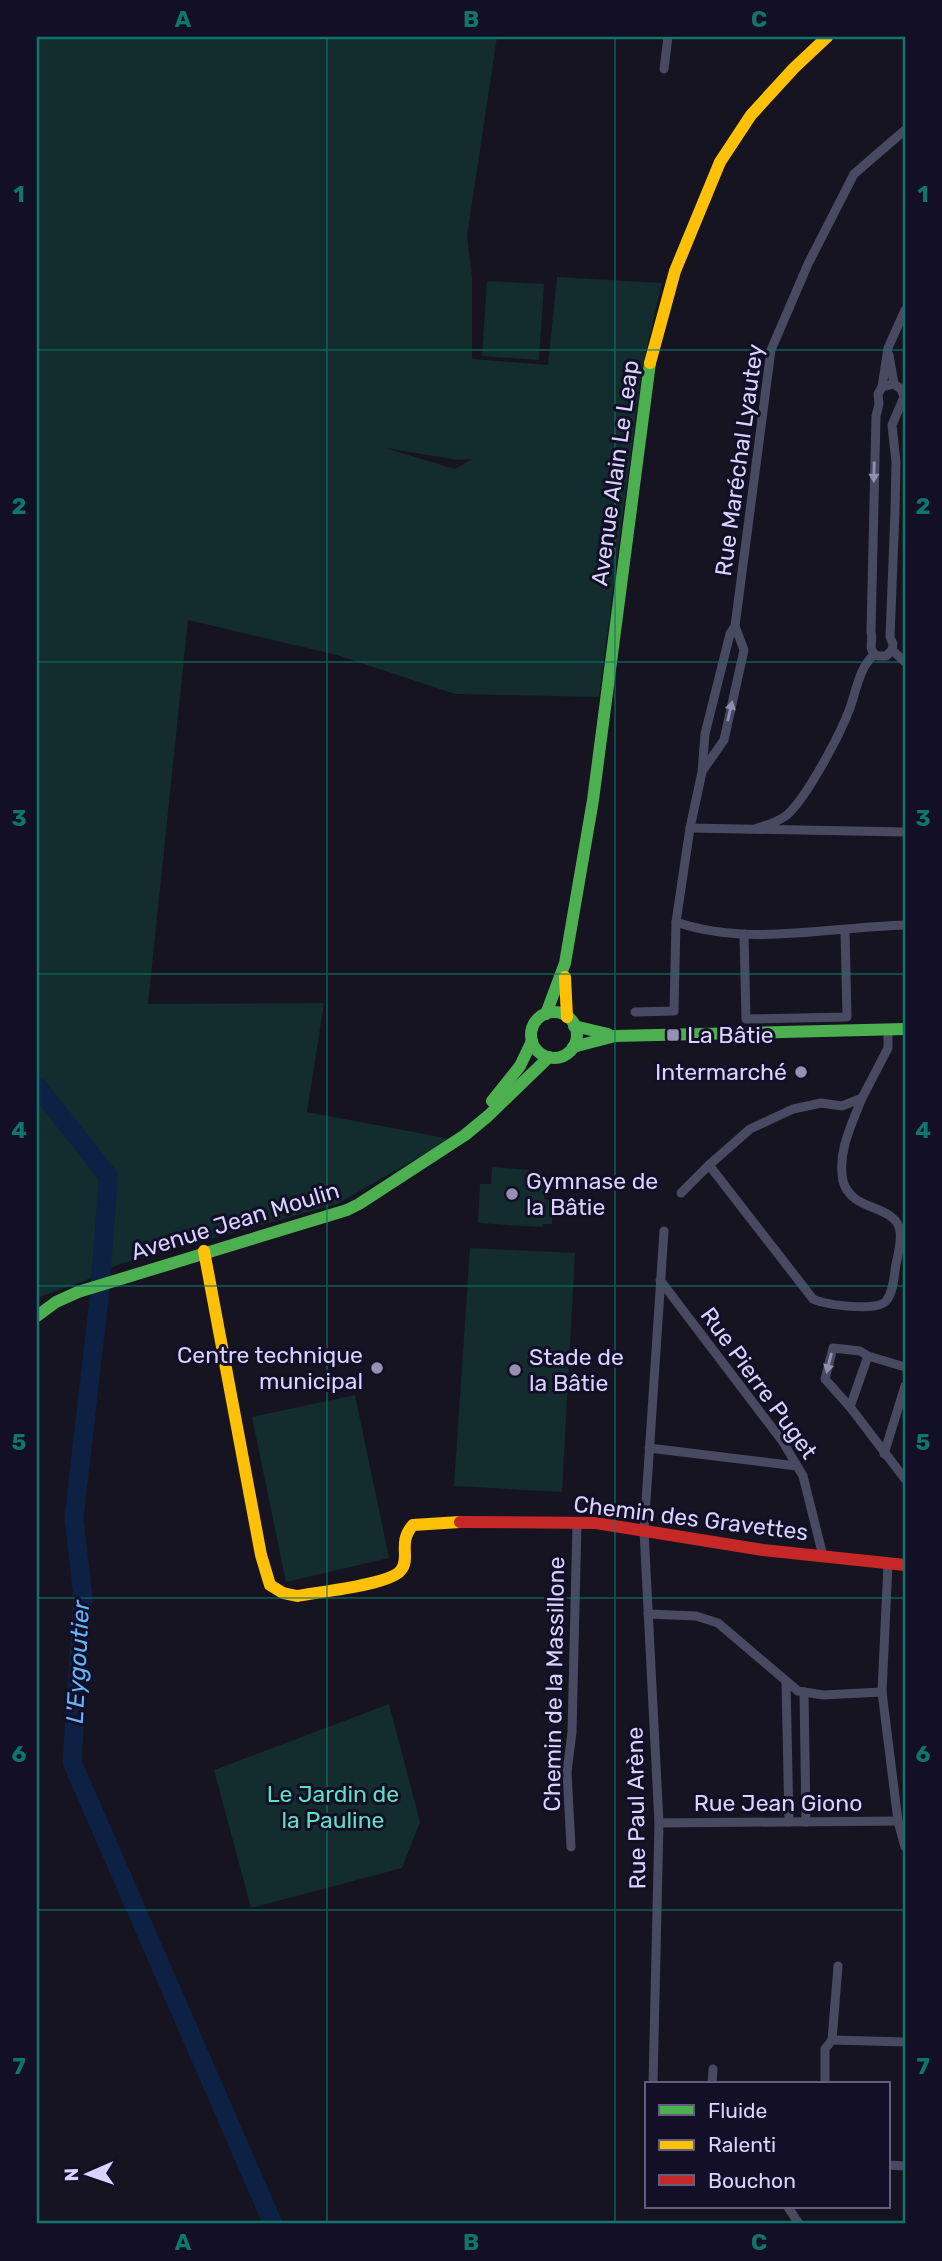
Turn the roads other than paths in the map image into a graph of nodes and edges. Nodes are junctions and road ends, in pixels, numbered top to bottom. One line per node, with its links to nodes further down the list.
1 (668, 37): 3 (street)
2 (827, 37): 26 (street, Avenue Alain Le Leap)
3 (664, 69)
4 (905, 131): 12 (street, Rue Maréchal Lyautey)
5 (905, 310): 6 (street)
6 (888, 348): 7 (street); 8 (street)
7 (894, 384): 8 (street); 9 (street)
8 (882, 387): 10 (street)
9 (904, 392): 11 (street)
10 (879, 404): 11 (street); 14 (street, one-way to 14)
11 (897, 410): 13 (street)
12 (735, 626): 18 (street, Rue Maréchal Lyautey); 18 (street, Rue Maréchal Lyautey, one-way to 12)
13 (890, 637): 14 (street); 15 (street)
14 (873, 638): 16 (street)
15 (892, 650): 16 (street); 17 (street)
16 (874, 654): 20 (street)
17 (905, 662)
18 (702, 772): 19 (street, Rue Maréchal Lyautey)
19 (690, 828): 20 (street); 22 (street, Rue Maréchal Lyautey)
20 (757, 828): 21 (street)
21 (905, 832)
22 (676, 922): 25 (street); 27 (street, Rue Maréchal Lyautey)
23 (905, 925): 24 (street)
24 (845, 930): 25 (street); 25 (street)
25 (744, 934)
26 (565, 963): 28 (street, Avenue Alain Le Leap); 29 (street, Avenue Alain Le Leap)
27 (635, 1012)
28 (546, 1013): 29 (street); 33 (street)
29 (571, 1021): 32 (street); 34 (street)
30 (888, 1030): 31 (street); 32 (street); 36 (street)
31 (905, 1030)
32 (615, 1036): 34 (street)
33 (532, 1041): 35 (street); 37 (street, Avenue Jean Moulin)
34 (573, 1046): 35 (street)
35 (549, 1057): 37 (street, Avenue Jean Moulin)
36 (862, 1098): 38 (street); 41 (street)
37 (462, 1138): 42 (street, Avenue Jean Moulin)
38 (709, 1165): 39 (street); 41 (street)
39 (681, 1193)
40 (664, 1231): 43 (street, Rue Paul Arène)
41 (902, 1249)
42 (204, 1251): 44 (street, Avenue Jean Moulin); 53 (street, Chemin des Gravettes)
43 (660, 1280): 49 (street, Rue Paul Arène); 51 (street, Rue Pierre Puget)
44 (37, 1316)
45 (869, 1356): 46 (street); 48 (street); 48 (street, one-way to 48)
46 (905, 1367)
47 (905, 1386): 50 (street)
48 (850, 1407): 50 (street)
49 (649, 1448): 51 (street); 54 (street, Rue Paul Arène)
50 (884, 1454): 52 (street)
51 (797, 1466): 55 (street, Rue Pierre Puget)
52 (905, 1479)
53 (578, 1523): 54 (street, Chemin des Gravettes); 66 (street, Chemin de la Massillone)
54 (644, 1531): 55 (street, Chemin des Gravettes); 58 (street, Rue Paul Arène)
55 (823, 1556): 56 (street, Chemin des Gravettes)
56 (888, 1564): 57 (street, Chemin des Gravettes); 61 (street)
57 (905, 1565)
58 (648, 1614): 59 (street); 65 (street, Rue Paul Arène)
59 (786, 1681): 60 (street); 63 (street)
60 (804, 1692): 61 (street); 64 (street)
61 (882, 1692): 62 (street)
62 (898, 1821): 64 (street, Rue Jean Giono); 67 (street)
63 (789, 1822): 64 (street, Rue Jean Giono); 65 (street, Rue Jean Giono)
64 (806, 1822)
65 (659, 1823): 72 (street, Rue Paul Arène)
66 (571, 1847)
67 (905, 1847)
68 (838, 1966): 69 (street)
69 (832, 2040): 70 (street); 74 (street)
70 (905, 2042)
71 (713, 2069): 73 (street)
72 (653, 2082)
73 (712, 2082)
74 (825, 2082)
75 (789, 2208): 76 (street)
76 (799, 2224)

